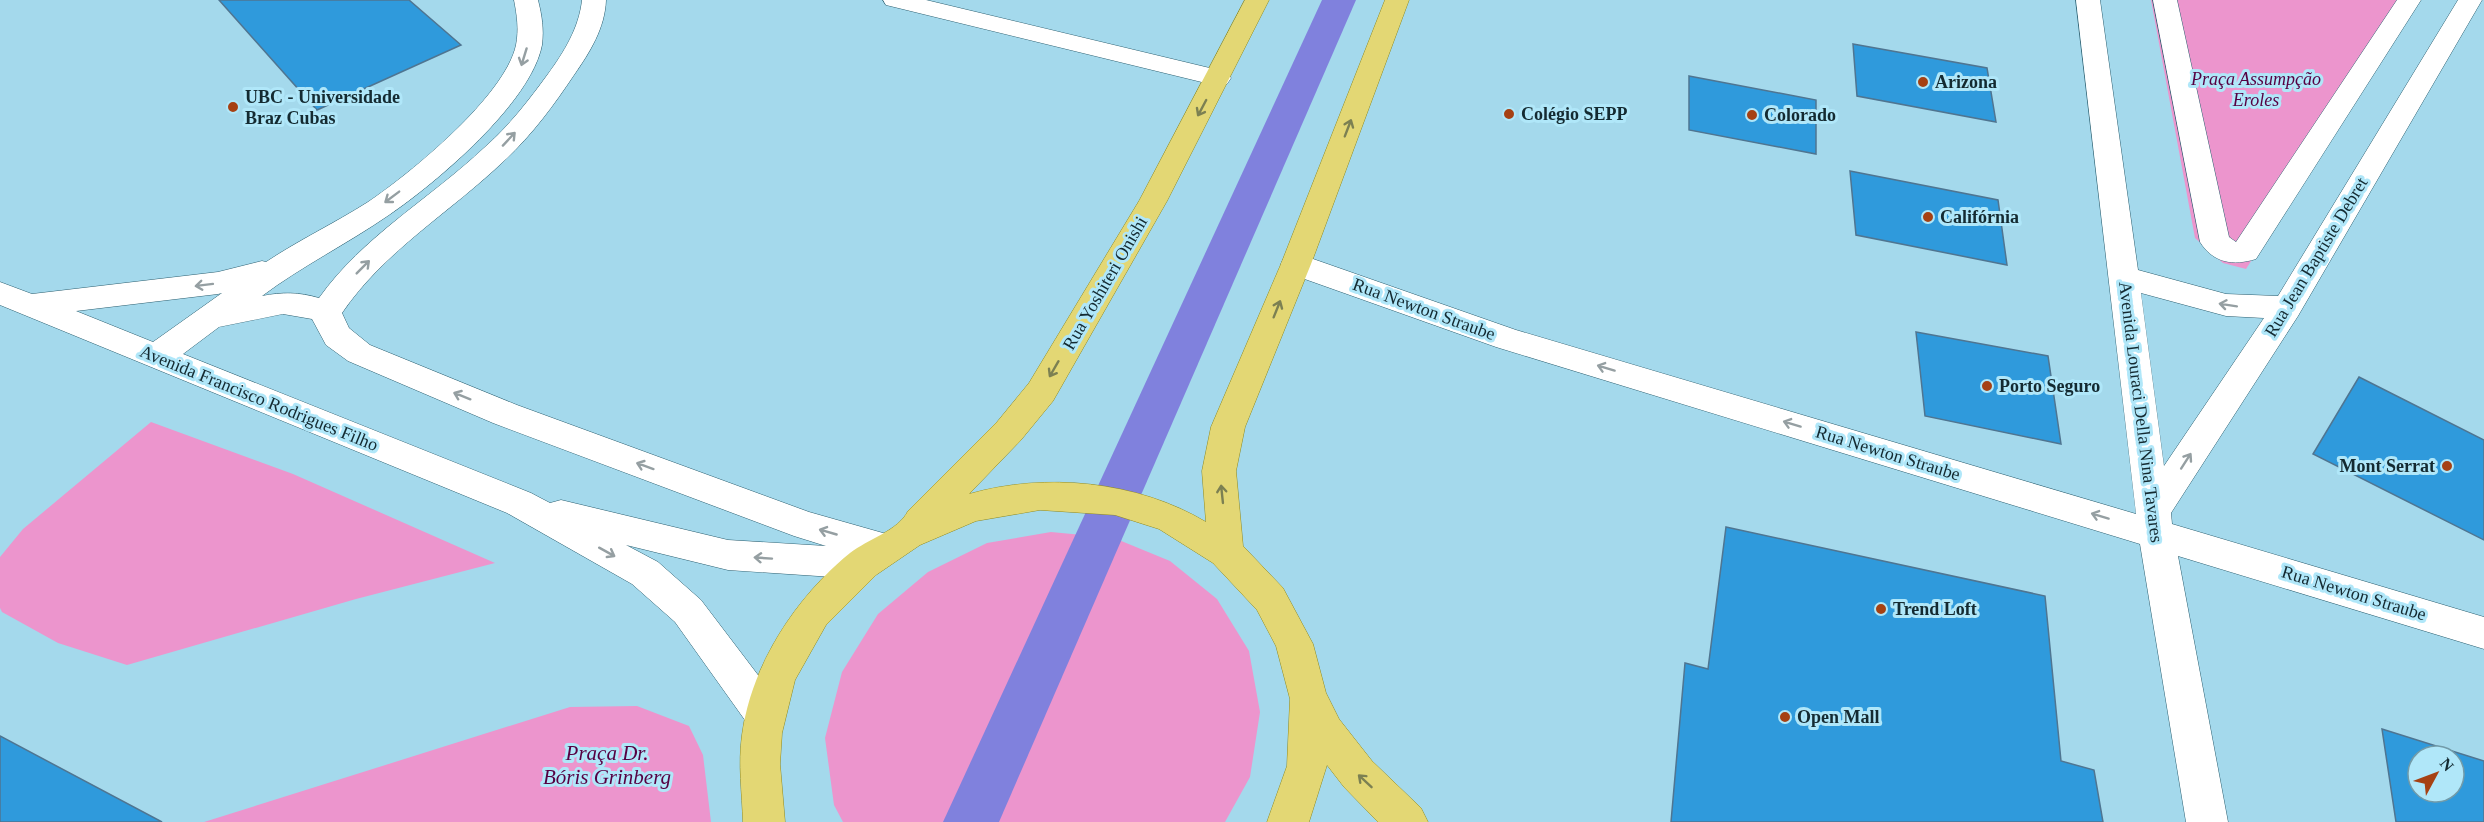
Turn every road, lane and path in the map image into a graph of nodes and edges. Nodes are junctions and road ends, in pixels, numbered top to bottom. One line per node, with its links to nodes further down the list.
1 (526, 0): 12 (street, one-way to 12)
2 (594, 0): 17 (street, one-way to 2)
3 (896, 0): 10 (street)
4 (1257, 0): 10 (main road, Rua Yoshiteri Onishi)
5 (1397, 0): 11 (main road, one-way to 5)
6 (2088, 0): 13 (street, Avenida Louraci Della Nina Tavares)
7 (2165, 0): 8 (street)
8 (2409, 0)
9 (2470, 0): 16 (street, Rua Jean Baptiste Debret)
10 (1218, 78): 22 (main road, Rua Yoshiteri Onishi, one-way to 22)
11 (1296, 264): 21 (street, Rua Newton Straube, one-way to 11); 23 (main road, one-way to 11)
12 (282, 267): 15 (street, one-way to 15); 18 (street)
13 (2123, 277): 16 (street, one-way to 13); 21 (street, Avenida Louraci Della Nina Tavares)
14 (0, 293): 15 (street, Avenida Francisco Rodrigues Filho)
15 (30, 305): 19 (street, Avenida Francisco Rodrigues Filho)
16 (2287, 308): 21 (street, Rua Jean Baptiste Debret, one-way to 16)
17 (326, 312): 18 (street); 22 (street, one-way to 17)
18 (210, 317): 19 (street)
19 (156, 357): 20 (street, Avenida Francisco Rodrigues Filho)
20 (519, 503): 22 (street, Avenida Francisco Rodrigues Filho, one-way to 20); 26 (street, Avenida Francisco Rodrigues Filho, one-way to 26)
21 (2155, 522): 24 (street, Rua Newton Straube); 32 (street, Avenida Louraci Della Nina Tavares)
22 (885, 549): 23 (main road, Avenida Francisco Rodrigues Filho); 26 (main road, Avenida Francisco Rodrigues Filho)
23 (1226, 552): 25 (main road, Avenida Francisco Rodrigues Filho)
24 (2484, 633)
25 (1307, 695): 30 (main road, Avenida Francisco Rodrigues Filho); 31 (main road, Avenida Francisco Rodrigues Filho, one-way to 25)
26 (766, 717): 27 (main road, Avenida Francisco Rodrigues Filho)
27 (760, 764): 28 (main road); 29 (main road, Avenida Francisco Rodrigues Filho)
28 (759, 822)
29 (764, 822)
30 (1288, 822)
31 (1407, 822)
32 (2206, 822)

